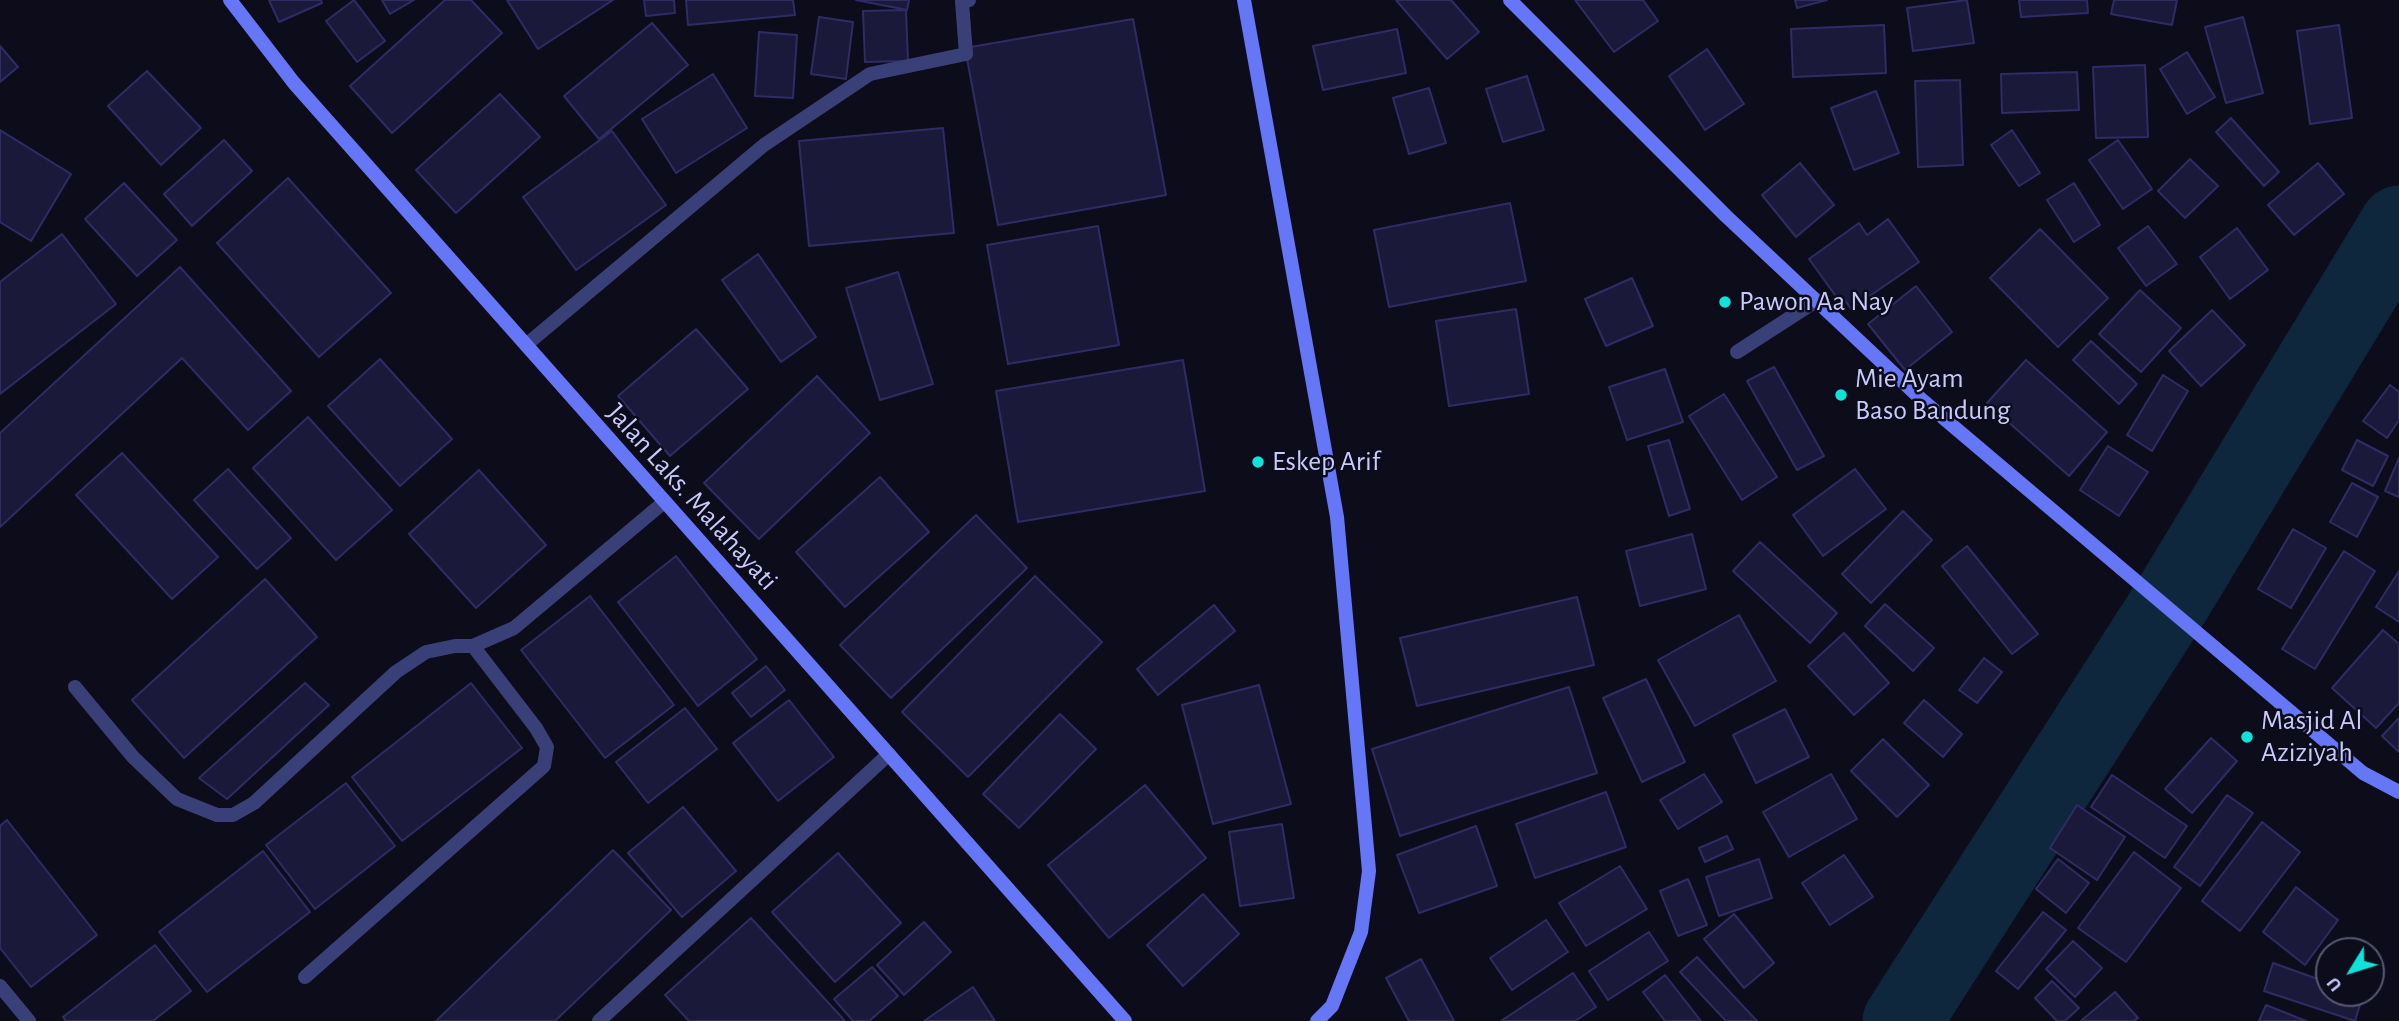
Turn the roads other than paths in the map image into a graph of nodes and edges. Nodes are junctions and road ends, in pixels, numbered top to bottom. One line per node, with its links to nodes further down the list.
1 (230, 0): 6 (street, Jalan Laks. Malahayati)
2 (969, 0): 6 (street)
3 (1244, 0): 18 (street)
4 (1510, 0): 5 (street)
5 (1816, 301): 7 (street); 12 (street)
6 (526, 345): 8 (street, Jalan Laks. Malahayati)
7 (1737, 352)
8 (663, 502): 9 (street); 11 (street, Jalan Laks. Malahayati)
9 (473, 646): 10 (street); 13 (street)
10 (75, 687)
11 (889, 754): 16 (street); 17 (street, Jalan Laks. Malahayati)
12 (2399, 792)
13 (305, 977)
14 (0, 986): 15 (street)
15 (29, 1021)
16 (599, 1021)
17 (1125, 1021)
18 (1317, 1021)

